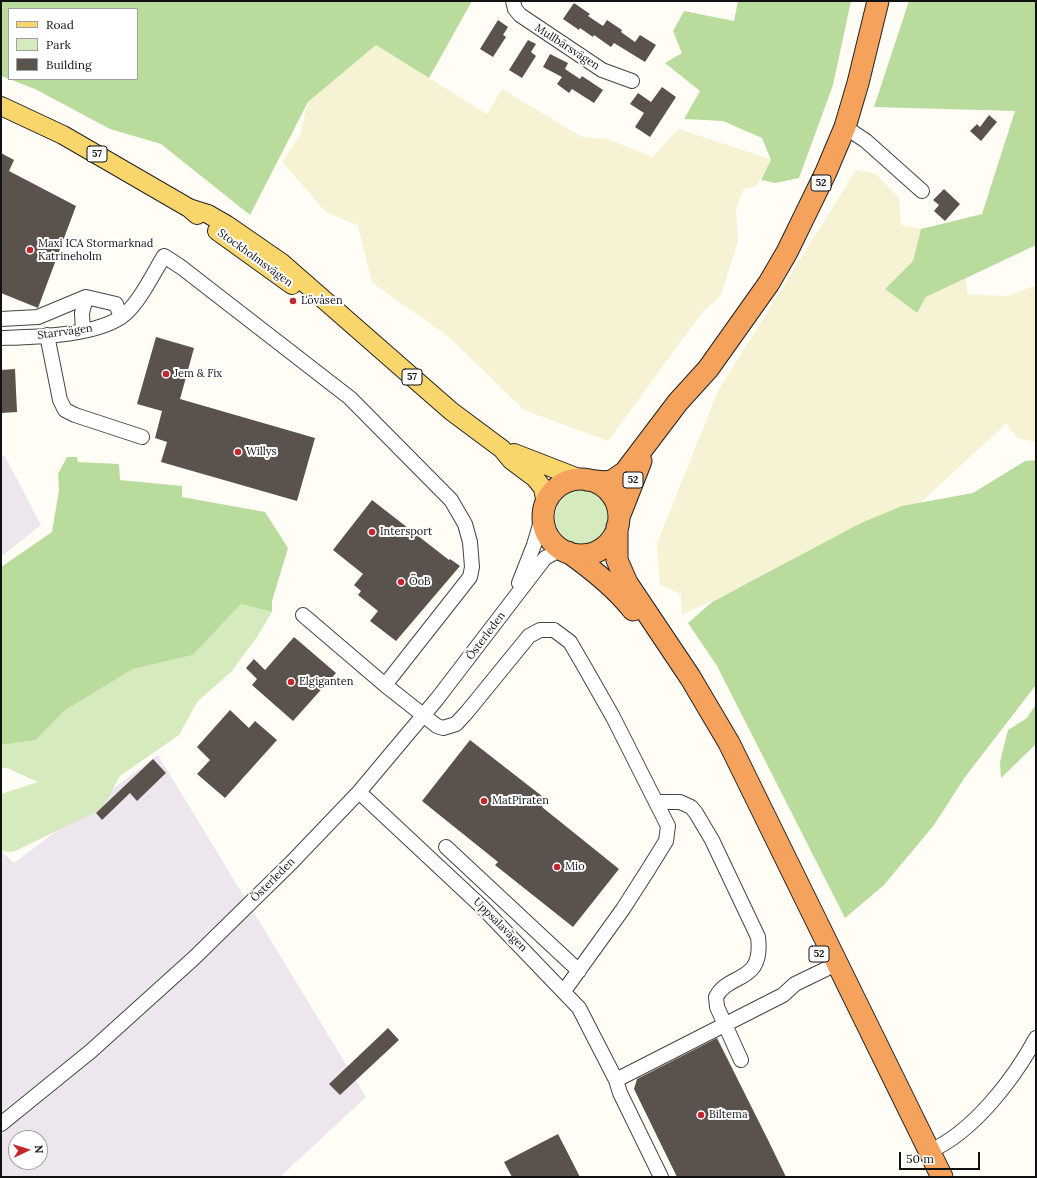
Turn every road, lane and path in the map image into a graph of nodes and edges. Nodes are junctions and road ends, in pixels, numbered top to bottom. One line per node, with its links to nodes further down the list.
1 (513, 1): 3 (street, Mullbärsvägen)
2 (878, 1): 5 (highway, 52)
3 (632, 81)
4 (1, 106): 15 (main road, Stockholmsvägen / 57)
5 (845, 127): 6 (street); 14 (highway, 52)
6 (922, 191)
7 (86, 297): 8 (street); 9 (street); 10 (street)
8 (124, 315): 10 (street, Starrvägen); 22 (street)
9 (1, 319)
10 (83, 331): 11 (street, Starrvägen)
11 (47, 335): 12 (street, Starrvägen); 13 (street)
12 (1, 338)
13 (142, 437)
14 (649, 442): 16 (highway, 52); 18 (highway, 52)
15 (502, 449): 16 (main road, Stockholmsvägen / 57); 17 (main road, Stockholmsvägen / 57)
16 (584, 480): 17 (highway, 52); 18 (highway, 52)
17 (545, 507): 19 (highway, 52); 20 (street, Österleden)
18 (618, 522): 19 (highway, 52); 31 (highway, 52)
19 (566, 552): 20 (street, Österleden); 31 (highway, 52)
20 (510, 603): 23 (street, Österleden)
21 (303, 614): 22 (street)
22 (385, 685): 23 (street)
23 (424, 714): 24 (street, Österleden); 25 (street)
24 (359, 792): 28 (street, Uppsalavägen); 38 (street, Österleden)
25 (656, 802): 32 (street); 34 (street)
26 (446, 847): 27 (street)
27 (496, 894): 28 (street); 29 (street)
28 (482, 907): 30 (street, Uppsalavägen)
29 (553, 947): 30 (street); 32 (street)
30 (538, 963): 33 (street, Uppsalavägen)
31 (832, 966): 34 (street); 39 (highway, 52)
32 (579, 971): 33 (street)
33 (564, 992): 37 (street, Uppsalavägen)
34 (726, 1024): 36 (street); 37 (street)
35 (1036, 1038): 39 (street)
36 (741, 1060)
37 (616, 1080): 40 (street, Uppsalavägen)
38 (1, 1124)
39 (924, 1154): 41 (highway, 52); 42 (highway, 52)
40 (662, 1177)
41 (928, 1177)
42 (942, 1177)

